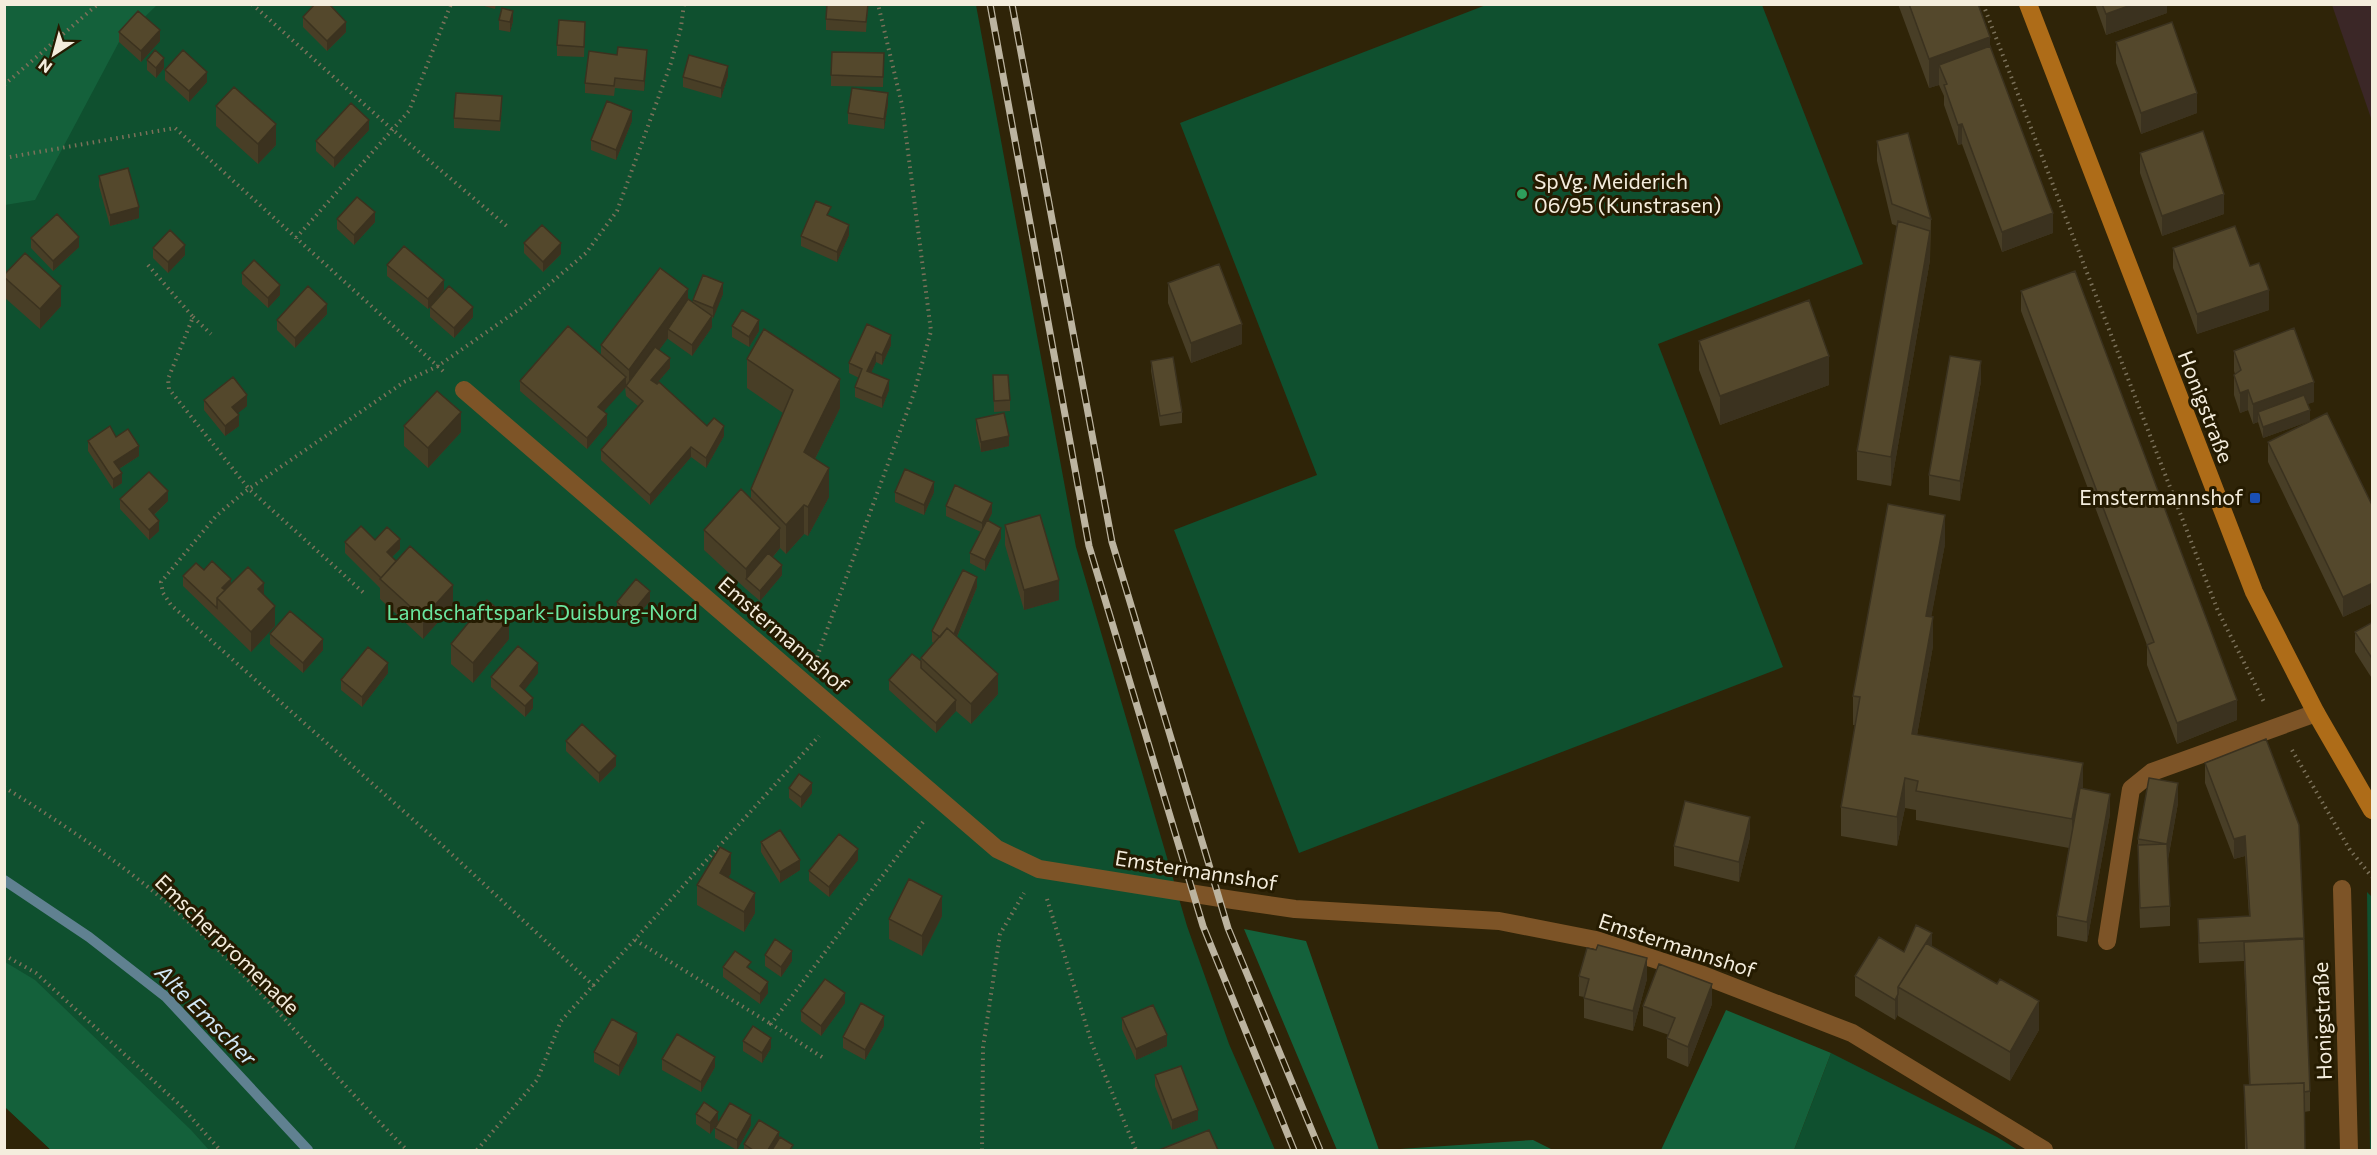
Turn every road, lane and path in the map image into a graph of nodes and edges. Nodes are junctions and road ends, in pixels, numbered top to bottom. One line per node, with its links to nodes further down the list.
1 (98, 4): 8 (path)
2 (252, 4): 9 (path)
3 (451, 4): 9 (path)
4 (684, 4): 16 (path)
5 (878, 4): 20 (path)
6 (1983, 4): 21 (path)
7 (2028, 4): 22 (main road, Honigstraße)
8 (4, 85)
9 (393, 130): 11 (path); 12 (path)
10 (4, 158): 12 (path)
11 (509, 228)
12 (296, 238): 16 (path)
13 (148, 265): 14 (path)
14 (194, 317): 15 (path); 18 (path)
15 (211, 334)
16 (438, 366): 17 (path); 18 (path)
17 (464, 390): 20 (street, Emstermannshof)
18 (249, 489): 19 (path); 34 (path)
19 (366, 595)
20 (804, 682): 26 (street, Emstermannshof)
21 (2267, 706)
22 (2316, 714): 27 (main road, Honigstraße); 32 (street)
23 (819, 736): 31 (path)
24 (2288, 742): 29 (path)
25 (4, 787): 38 (path, Emscherpromenade)
26 (938, 799): 28 (street, Emstermannshof); 35 (path)
27 (2373, 810)
28 (1039, 869): 40 (path); 41 (path); 42 (street, Emstermannshof)
29 (2373, 877)
30 (2342, 889): 43 (street, Honigstraße)
31 (635, 940): 34 (path); 35 (path)
32 (2107, 941)
33 (4, 955): 37 (path)
34 (594, 986): 39 (path)
35 (771, 1024): 36 (path)
36 (822, 1057)
37 (220, 1150)
38 (407, 1150)
39 (477, 1150)
40 (982, 1150)
41 (1136, 1150)
42 (2044, 1150)
43 (2349, 1150)

